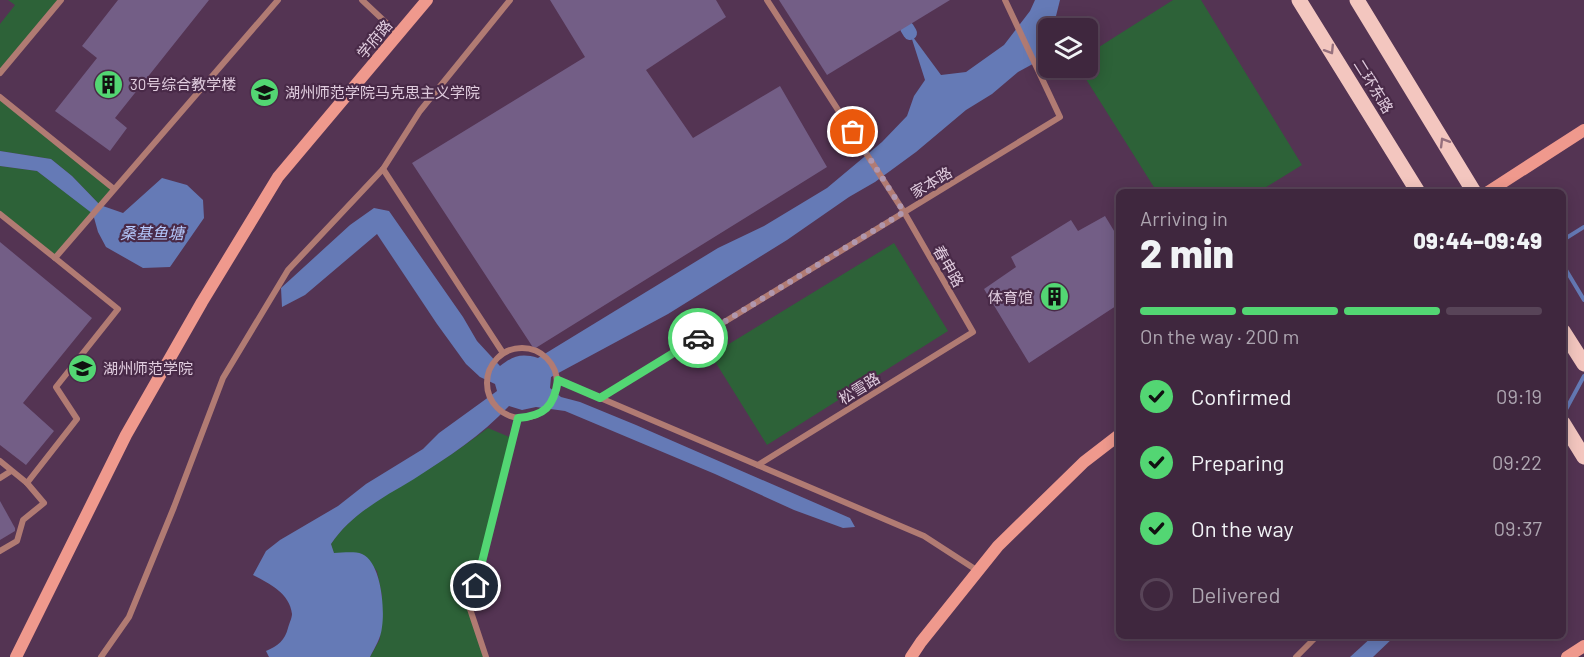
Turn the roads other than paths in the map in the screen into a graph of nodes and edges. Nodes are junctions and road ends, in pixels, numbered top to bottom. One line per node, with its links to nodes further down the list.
1 (61, 0): 11 (street)
2 (278, 0): 15 (street)
3 (362, 0): 10 (street)
4 (510, 0): 14 (street)
5 (767, 0): 19 (street, 春申路)
6 (1005, 0): 19 (street, 家本路)
7 (1299, 0): 16 (main road, 二环东路, one-way to 16)
8 (1357, 0): 17 (main road, 二环东路, one-way to 8)
9 (422, 2): 10 (main road, 学府路)
10 (398, 33): 41 (main road, 学府路)
11 (0, 73)
12 (0, 98): 15 (street)
13 (1584, 130): 18 (main road)
14 (383, 169): 24 (street); 42 (street)
15 (114, 189): 21 (street)
16 (1416, 189)
17 (1472, 189)
18 (1493, 189)
19 (904, 212): 22 (street, 春申路); 27 (street, 家本路)
20 (0, 214): 21 (street)
21 (56, 258): 36 (street)
22 (973, 332): 33 (street, 松雪路)
23 (1566, 337): 25 (main road)
24 (503, 353): 26 (street); 28 (street)
25 (1584, 364)
26 (558, 378): 27 (street); 28 (street)
27 (600, 398): 33 (street)
28 (518, 418): 43 (street)
29 (1566, 428): 31 (main road)
30 (1116, 437): 38 (main road)
31 (1584, 457)
32 (0, 461): 34 (street)
33 (758, 465): 38 (street)
34 (11, 471): 35 (street); 36 (street)
35 (0, 478)
36 (27, 483): 37 (street)
37 (0, 550)
38 (978, 571): 44 (main road)
39 (1314, 639): 45 (street)
40 (1584, 646): 46 (main road)
41 (16, 657)
42 (101, 657)
43 (486, 657)
44 (911, 657)
45 (1296, 657)
46 (1567, 657)

